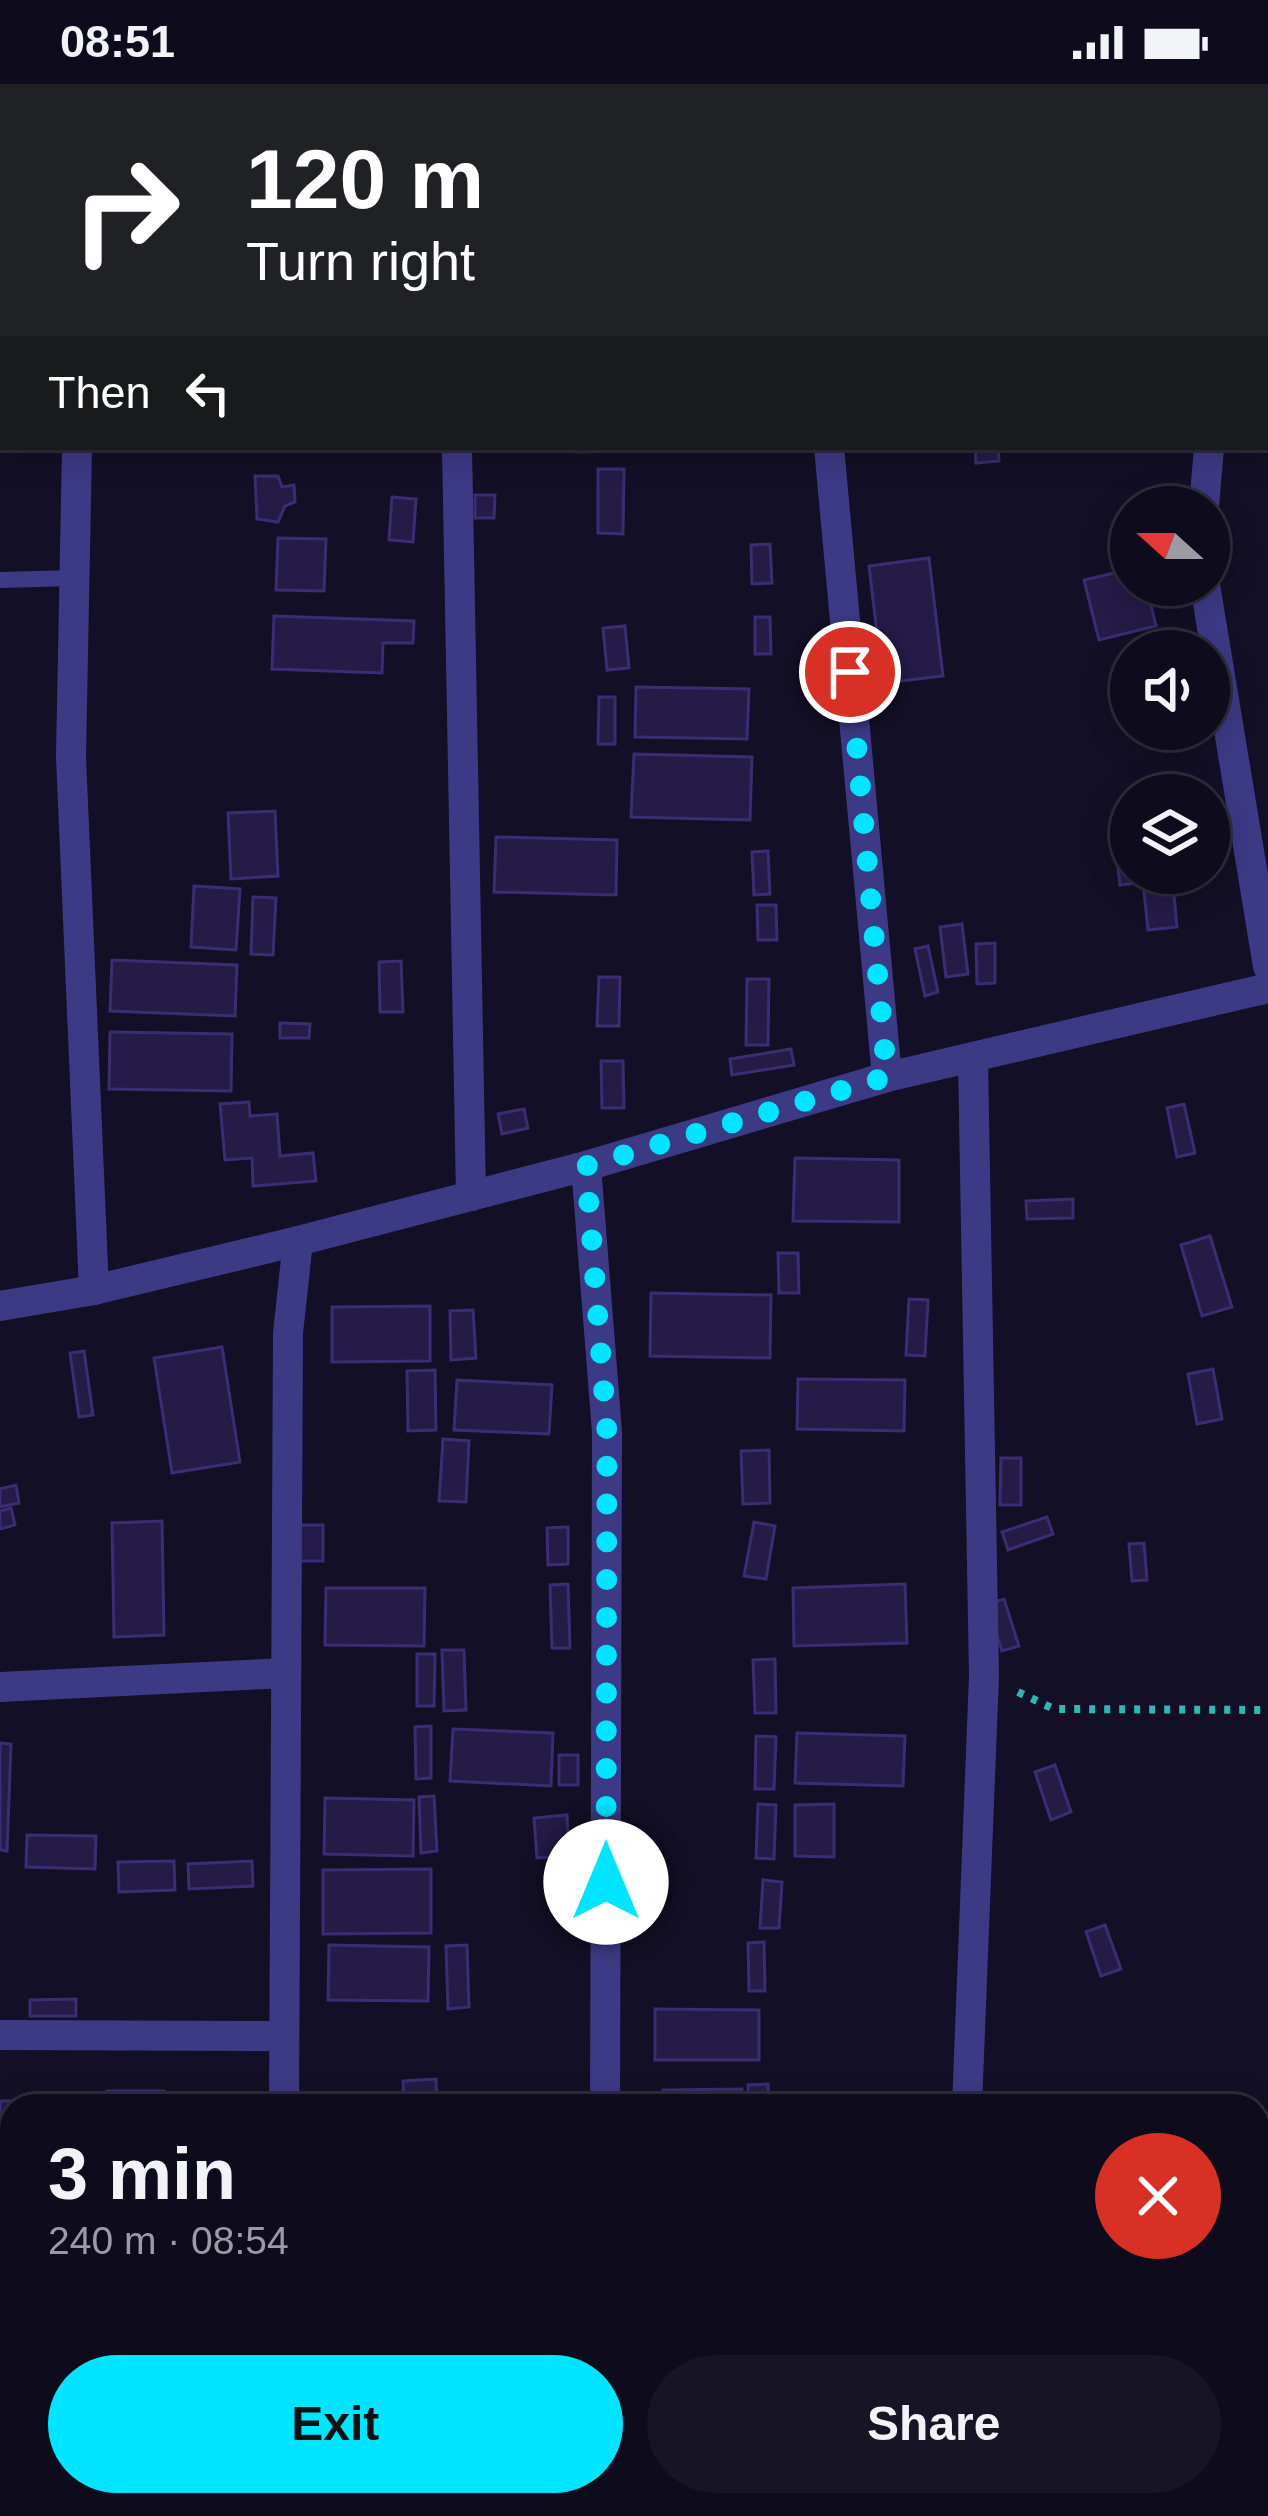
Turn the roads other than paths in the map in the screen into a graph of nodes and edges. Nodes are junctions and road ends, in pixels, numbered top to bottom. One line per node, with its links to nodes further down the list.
1 (77, 450): 6 (street)
2 (457, 450): 14 (street)
3 (829, 450): 12 (street)
4 (1209, 450): 5 (street)
5 (1206, 486)
6 (74, 578): 7 (lane); 16 (street)
7 (0, 580)
8 (1208, 606): 9 (street)
9 (1268, 966)
10 (1268, 988): 11 (street)
11 (973, 1059): 12 (street); 24 (street)
12 (887, 1077): 13 (street)
13 (586, 1166): 14 (street); 23 (street)
14 (471, 1196): 15 (street)
15 (298, 1241): 16 (street); 18 (street)
16 (94, 1290): 17 (street)
17 (0, 1306)
18 (286, 1672): 19 (street); 21 (street)
19 (0, 1687)
20 (0, 2035): 21 (street)
21 (284, 2036): 22 (street)
22 (284, 2094)
23 (605, 2094)
24 (968, 2094)

